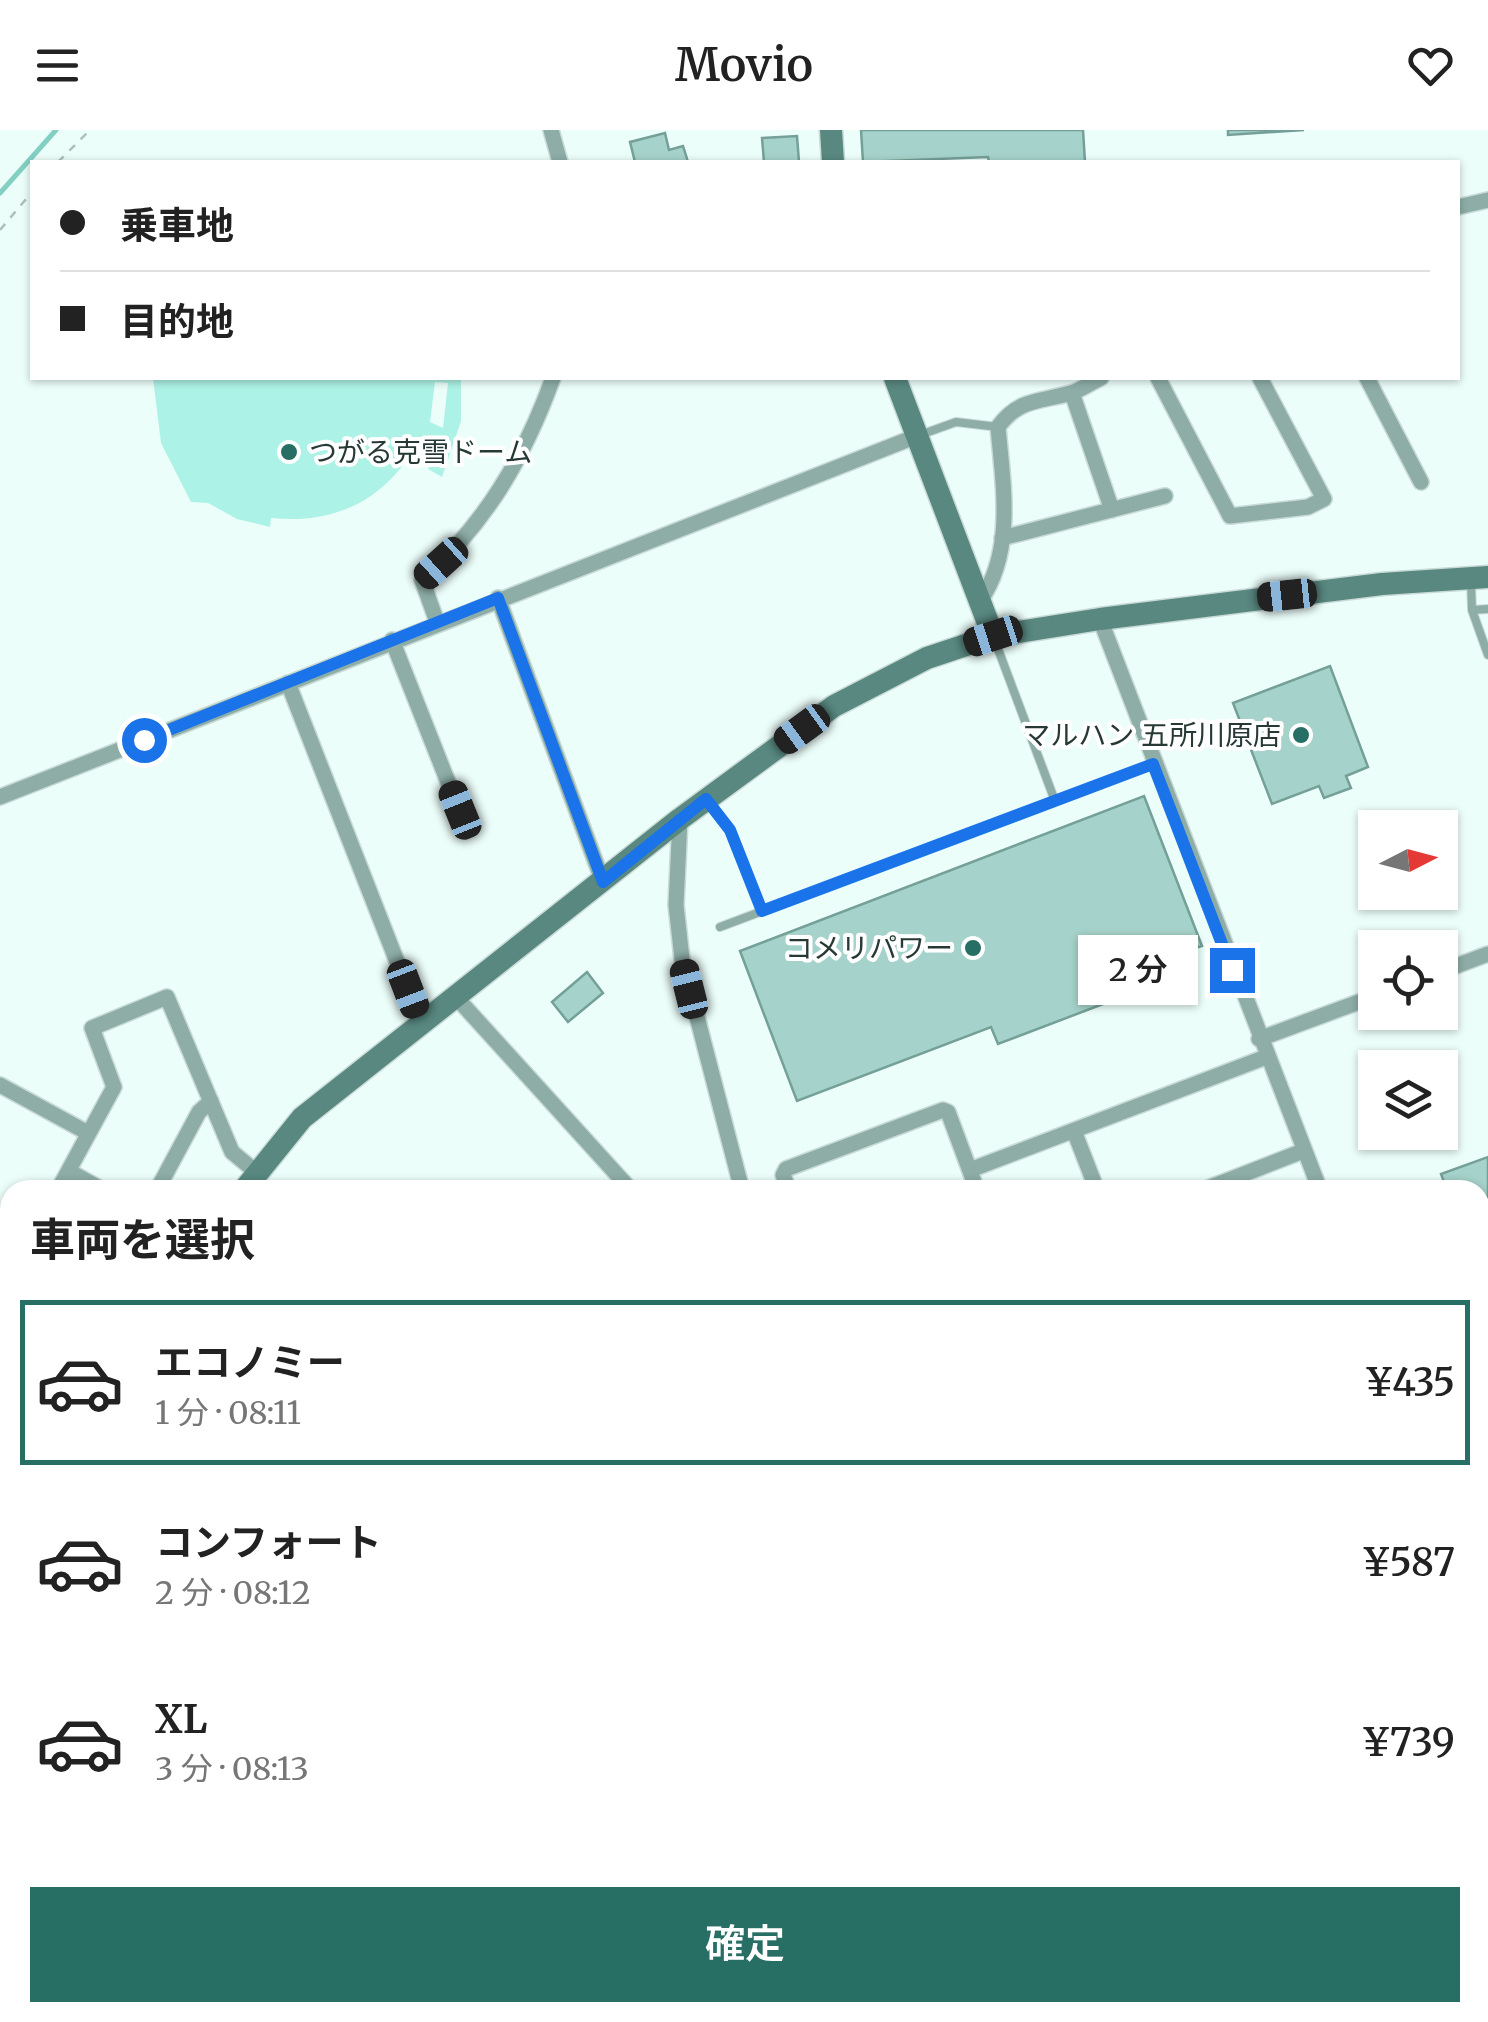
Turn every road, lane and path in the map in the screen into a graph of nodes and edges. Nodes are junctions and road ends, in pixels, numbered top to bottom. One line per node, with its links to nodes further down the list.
1 (90, 130): 4 (path)
2 (551, 130): 5 (street)
3 (832, 130): 6 (street)
4 (60, 160)
5 (559, 160)
6 (833, 160)
7 (30, 194): 10 (path)
8 (1488, 200): 9 (street)
9 (1460, 207)
10 (0, 230)
11 (552, 380): 30 (street)
12 (896, 380): 19 (street)
13 (1097, 380): 17 (street)
14 (1159, 380): 15 (street)
15 (1261, 380)
16 (1368, 380): 20 (street)
17 (1072, 393): 18 (street); 22 (street)
18 (998, 427): 19 (lane); 23 (street)
19 (917, 436): 25 (street); 26 (street)
20 (1421, 482)
21 (1166, 496): 22 (street)
22 (1112, 510): 23 (street)
23 (1002, 538): 26 (street)
24 (1479, 578): 28 (lane); 29 (street)
25 (498, 598): 30 (street); 41 (street)
26 (980, 601): 31 (street)
27 (1488, 609): 28 (lane)
28 (1472, 610): 33 (lane)
29 (1100, 619): 31 (street); 35 (street)
30 (437, 622): 32 (street)
31 (993, 636): 37 (street); 38 (lane)
32 (392, 640): 34 (street); 39 (street)
33 (1488, 655)
34 (288, 684): 36 (street); 48 (street)
35 (1153, 764): 38 (lane); 49 (street)
36 (0, 797)
37 (706, 799): 40 (street); 42 (lane)
38 (1055, 801): 42 (lane)
39 (460, 810)
40 (680, 818): 41 (street); 64 (street)
41 (603, 882): 46 (street)
42 (762, 911): 43 (lane)
43 (720, 927)
44 (1488, 954): 45 (street)
45 (1458, 965)
46 (456, 996): 48 (street); 63 (street)
47 (1358, 1002): 49 (street)
48 (422, 1023): 62 (street)
49 (1259, 1040): 50 (street)
50 (1266, 1057): 53 (street); 55 (street)
51 (0, 1086): 54 (street)
52 (211, 1101): 54 (street); 60 (street); 61 (street)
53 (1074, 1130): 57 (street); 67 (street)
54 (88, 1133): 56 (street)
55 (1304, 1152): 68 (street); 69 (street)
56 (69, 1170): 58 (street); 59 (street)
57 (970, 1170): 65 (street); 66 (street)
58 (64, 1180)
59 (86, 1180)
60 (162, 1180)
61 (249, 1180)
62 (251, 1180)
63 (622, 1180)
64 (739, 1180)
65 (785, 1180)
66 (974, 1180)
67 (1093, 1180)
68 (1230, 1180)
69 (1316, 1180)

